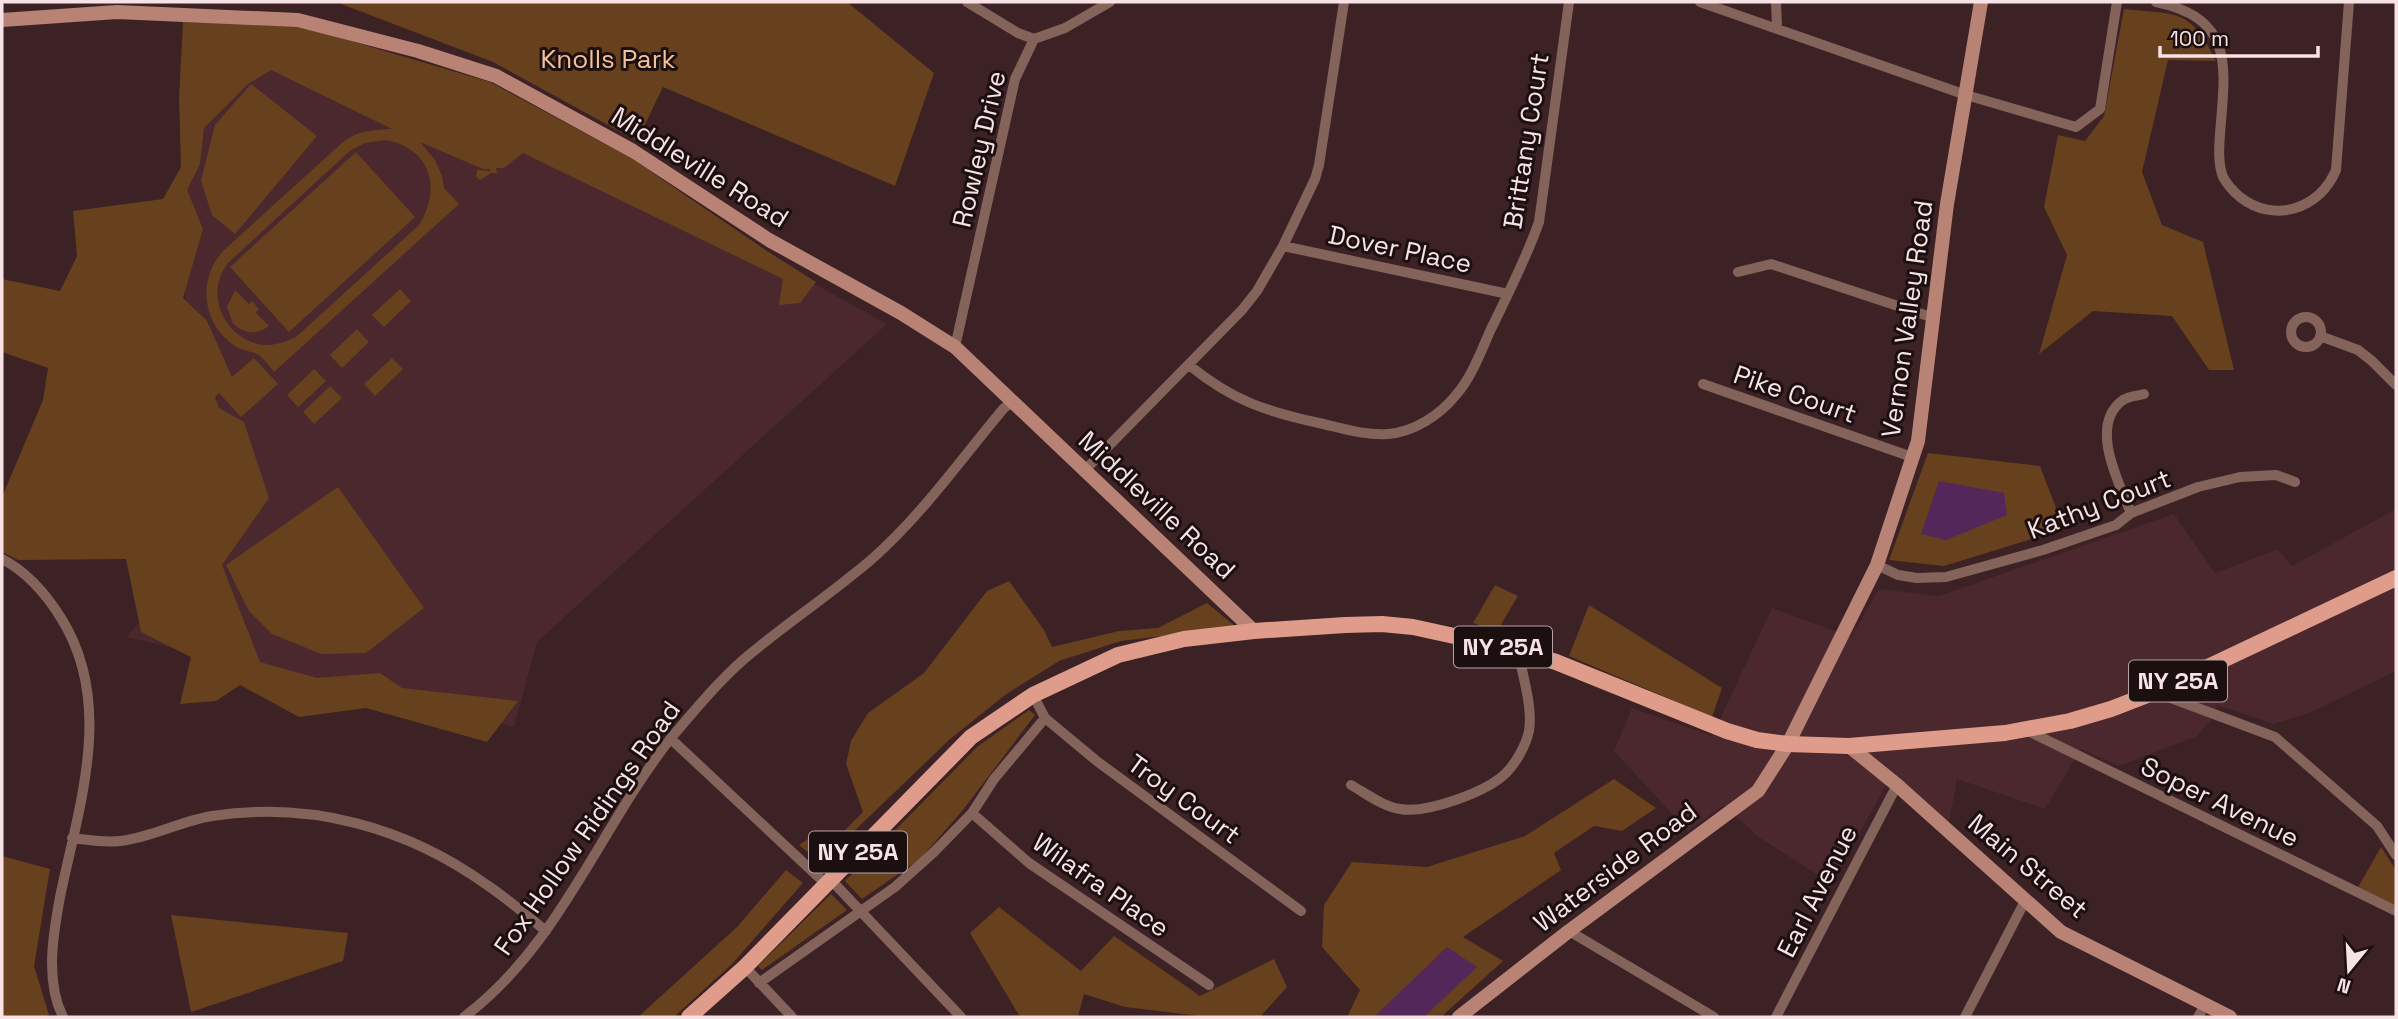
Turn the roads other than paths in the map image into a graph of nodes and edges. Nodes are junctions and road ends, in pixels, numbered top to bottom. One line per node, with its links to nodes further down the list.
1 (967, 2): 13 (street)
2 (1110, 2): 13 (street)
3 (1344, 2): 15 (street)
4 (1569, 2): 17 (street, Brittany Court)
5 (1700, 2): 12 (street)
6 (1776, 2): 12 (street)
7 (1982, 2): 14 (main road, Vernon Valley Road)
8 (2117, 2): 14 (street)
9 (2155, 2): 10 (street)
10 (2349, 2)
11 (2, 20): 20 (main road, Middleville Road)
12 (1777, 28): 14 (street)
13 (1034, 39): 20 (street, Rowley Drive)
14 (1966, 95): 18 (main road, Vernon Valley Road)
15 (1283, 246): 17 (street, Dover Place); 21 (street)
16 (1738, 272): 18 (street)
17 (1508, 294): 21 (street, Brittany Court)
18 (1934, 318): 26 (main road, Vernon Valley Road)
19 (2320, 336): 23 (street)
20 (955, 347): 25 (main road, Middleville Road)
21 (1189, 365): 27 (street)
22 (1703, 384): 26 (street, Pike Court)
23 (2396, 385)
24 (2144, 394): 29 (street)
25 (1013, 401): 27 (main road, Middleville Road); 39 (street, Fox Hollow Ridings Road)
26 (1912, 457): 31 (main road, Vernon Valley Road)
27 (1084, 471): 33 (main road, Middleville Road)
28 (2295, 482): 29 (street, Kathy Court)
29 (2131, 513): 31 (street, Kathy Court)
30 (2, 559): 45 (street)
31 (1877, 565): 40 (main road, Vernon Valley Road)
32 (2396, 578): 35 (main road, NY 25A)
33 (1254, 631): 34 (main road, NY 25A); 36 (main road, NY 25A)
34 (1518, 650): 40 (main road, NY 25A); 42 (street)
35 (2155, 692): 38 (main road, NY 25A); 46 (street)
36 (1033, 695): 37 (street); 47 (main road, NY 25A)
37 (1045, 718): 44 (street); 50 (street, Troy Court)
38 (2025, 730): 41 (main road, NY 25A); 51 (street, Soper Avenue)
39 (671, 739): 47 (street); 52 (street, Fox Hollow Ridings Road)
40 (1788, 744): 41 (main road, NY 25A); 53 (main road, Waterside Road)
41 (1849, 746): 43 (main road, Main Street)
42 (1351, 785)
43 (1897, 785): 48 (main road, Main Street); 65 (street, Earl Avenue)
44 (972, 813): 49 (street); 56 (street, Wilafra Place)
45 (72, 838): 52 (street); 58 (street)
46 (2396, 855)
47 (829, 882): 49 (street); 54 (main road, NY 25A)
48 (2025, 901): 57 (main road, Main Street); 66 (street)
49 (861, 910): 55 (street); 62 (street)
50 (1301, 911)
51 (2396, 911)
52 (545, 931): 59 (street, Fox Hollow Ridings Road)
53 (1569, 931): 63 (main road, Waterside Road); 64 (street)
54 (745, 967): 55 (street); 60 (main road, NY 25A)
55 (759, 983): 61 (street)
56 (1209, 985)
57 (2201, 1011): 67 (main road, Main Street)
58 (63, 1017)
59 (464, 1017)
60 (689, 1017)
61 (792, 1017)
62 (961, 1017)
63 (1459, 1017)
64 (1714, 1017)
65 (1776, 1017)
66 (1965, 1017)
67 (2230, 1017)

